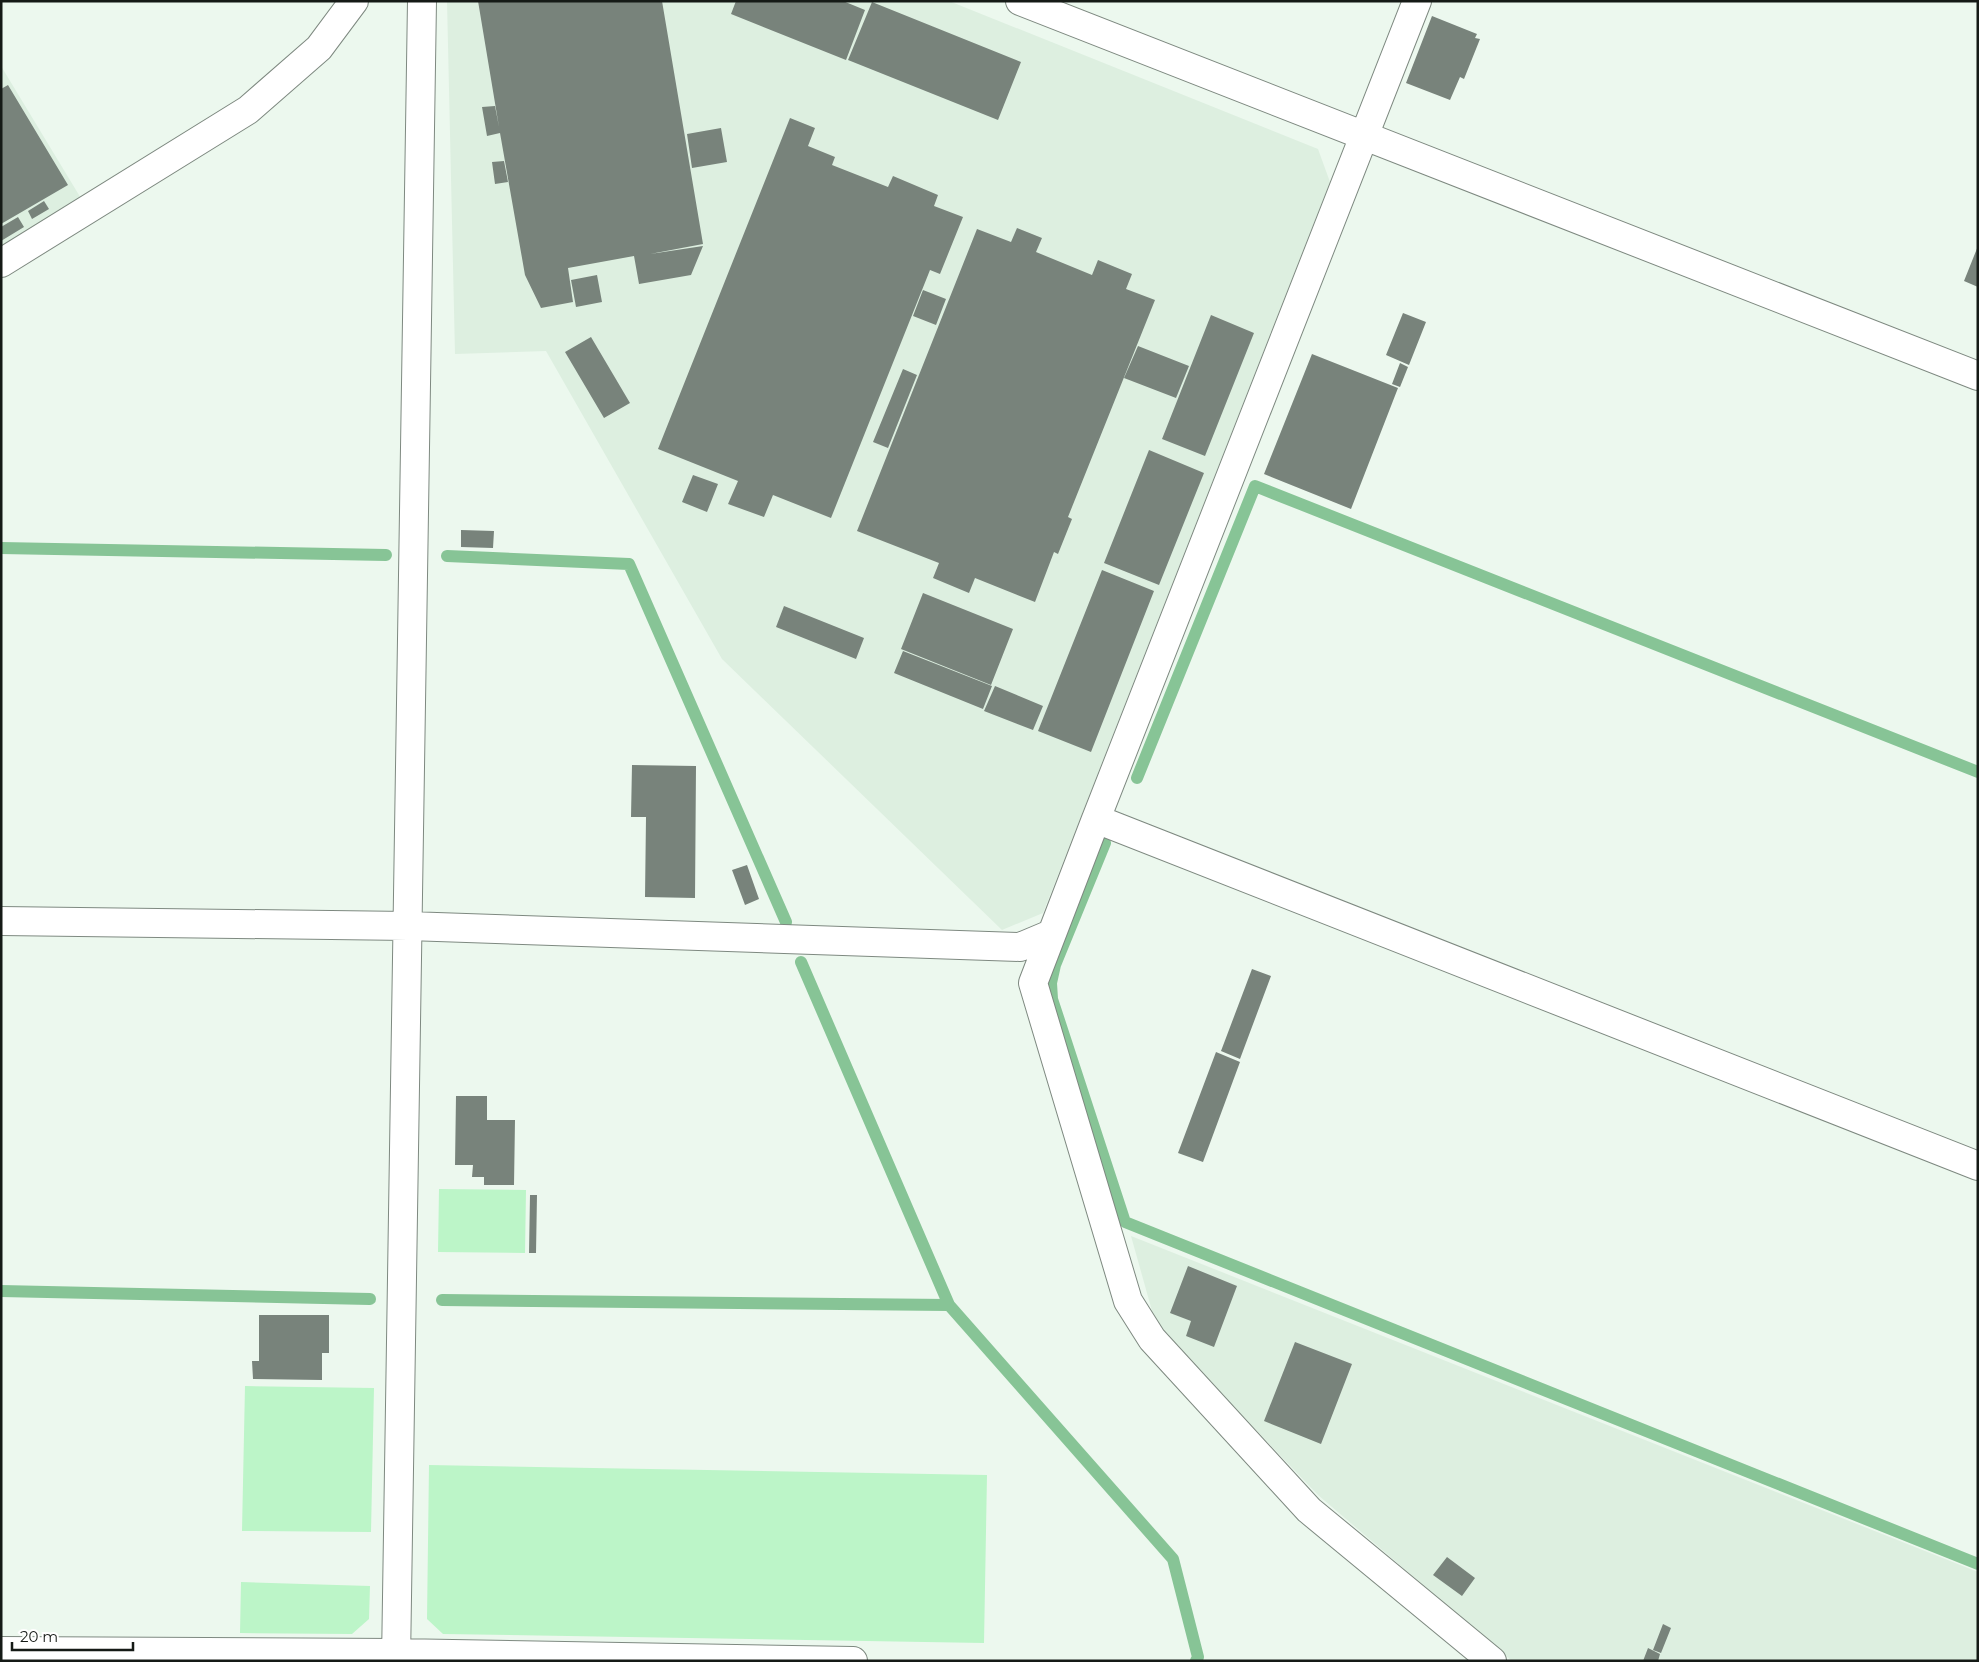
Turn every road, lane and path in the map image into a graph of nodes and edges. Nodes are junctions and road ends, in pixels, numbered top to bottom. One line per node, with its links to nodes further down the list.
1 (354, 1): 6 (street)
2 (422, 1): 10 (street)
3 (1020, 1): 5 (street)
4 (1418, 1): 5 (street)
5 (1364, 135): 7 (street); 8 (street)
6 (1, 263)
7 (1978, 376)
8 (1096, 819): 11 (street); 12 (street)
9 (1, 921): 10 (street)
10 (408, 926): 11 (street); 14 (street)
11 (1051, 934): 16 (street)
12 (1978, 1166)
13 (1, 1651): 14 (street)
14 (396, 1657): 15 (street)
15 (853, 1661)
16 (1492, 1661)

